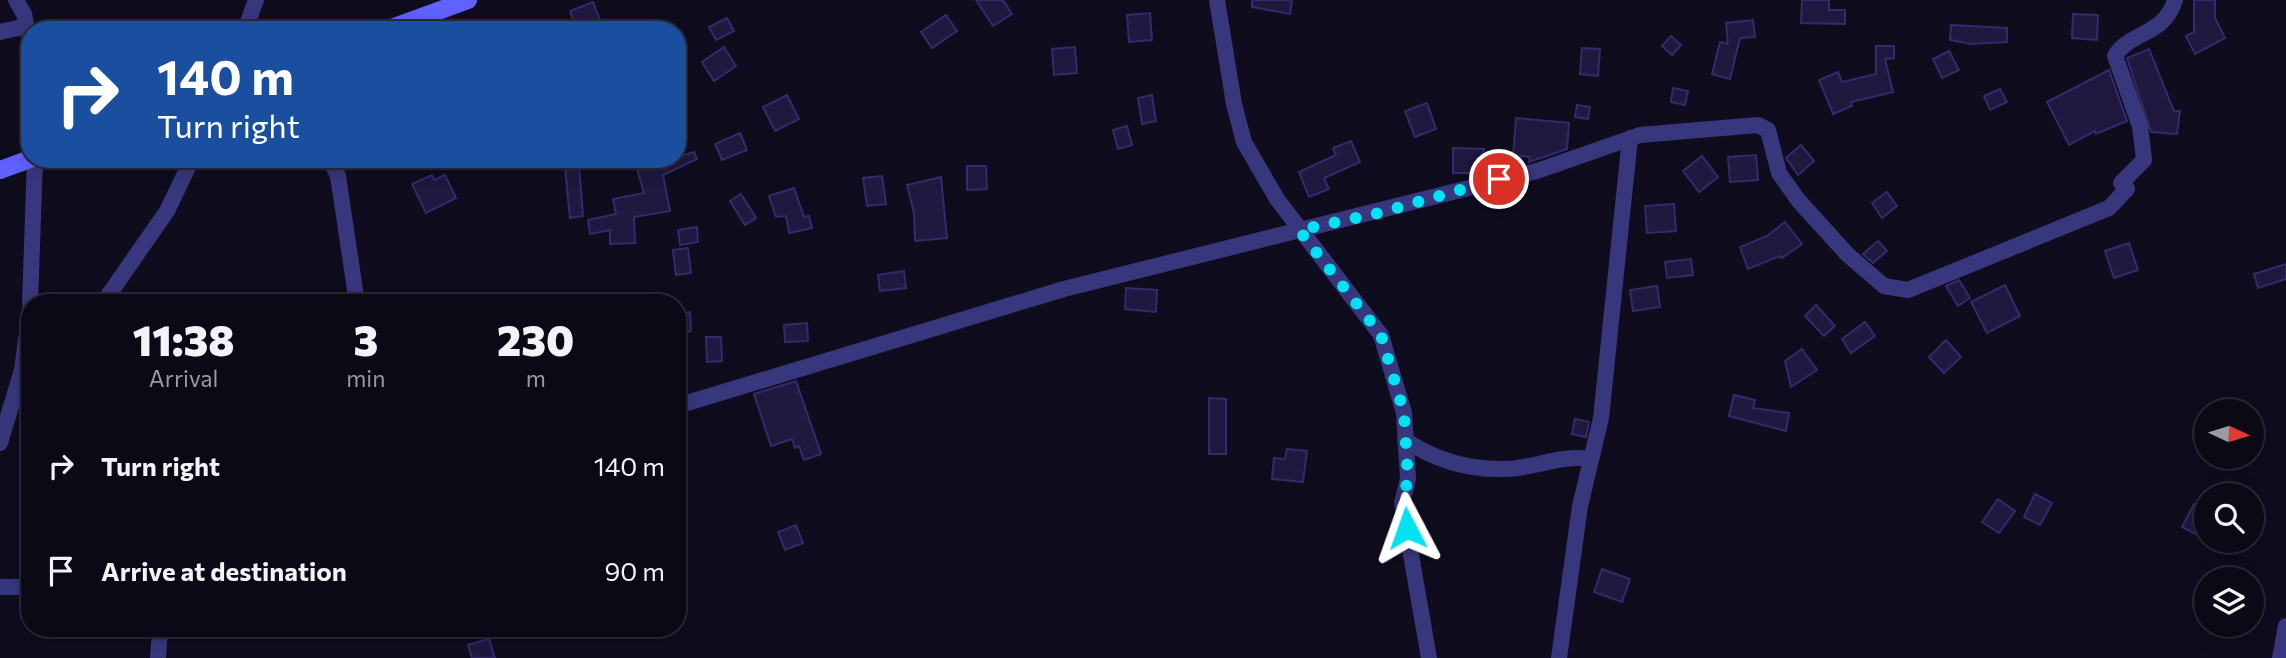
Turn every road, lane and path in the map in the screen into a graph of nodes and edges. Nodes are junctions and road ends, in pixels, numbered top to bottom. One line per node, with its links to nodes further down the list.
1 (16, 0): 6 (street)
2 (256, 0): 7 (street)
3 (468, 0): 8 (street)
4 (1217, 0): 17 (street)
5 (2175, 0): 11 (street)
6 (25, 21)
7 (248, 21)
8 (411, 21)
9 (0, 32): 10 (street)
10 (21, 34)
11 (1630, 138): 17 (street); 25 (street)
12 (21, 162): 16 (street)
13 (35, 168): 18 (street)
14 (188, 168): 19 (street)
15 (334, 168): 20 (street)
16 (0, 170)
17 (1299, 230): 22 (street); 23 (street)
18 (30, 294)
19 (109, 294)
20 (356, 294)
21 (21, 382): 24 (street)
22 (686, 403)
23 (1405, 440): 25 (street); 31 (street)
24 (0, 443)
25 (1591, 458): 32 (street)
26 (0, 587): 27 (street)
27 (21, 587)
28 (2286, 628): 33 (street)
29 (159, 637): 30 (street)
30 (158, 658)
31 (1429, 658)
32 (1559, 658)
33 (2280, 658)

